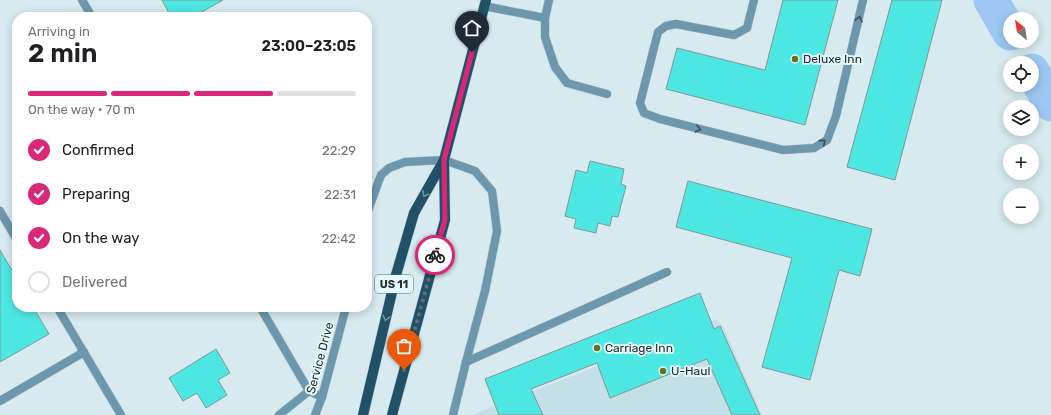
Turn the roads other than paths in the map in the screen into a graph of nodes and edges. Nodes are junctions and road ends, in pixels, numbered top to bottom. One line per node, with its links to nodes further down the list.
1 (82, 0): 6 (street)
2 (549, 0): 7 (street)
3 (754, 0): 4 (street, one-way to 4)
4 (863, 0)
5 (485, 3): 7 (street); 9 (main road, US 11)
6 (89, 12)
7 (545, 18): 8 (street)
8 (607, 94)
9 (444, 160): 10 (street); 18 (street); 25 (main road, US 11, one-way to 25); 26 (main road, US 11)
10 (372, 197)
11 (0, 211): 12 (street)
12 (12, 231)
13 (668, 272): 18 (street)
14 (60, 312): 17 (street)
15 (263, 312): 19 (street)
16 (345, 312): 20 (street, Service Drive)
17 (84, 352): 21 (street); 22 (street)
18 (466, 362): 27 (street)
19 (309, 391): 20 (street); 23 (street)
20 (322, 397): 24 (street, Service Drive)
21 (0, 401)
22 (121, 415)
23 (279, 415)
24 (315, 415)
25 (363, 415)
26 (392, 415)
27 (453, 415)

